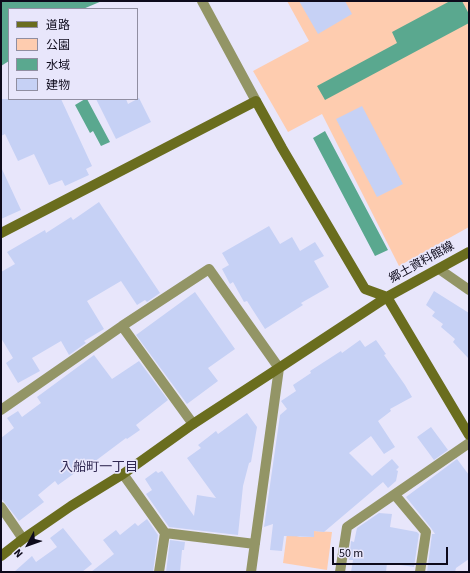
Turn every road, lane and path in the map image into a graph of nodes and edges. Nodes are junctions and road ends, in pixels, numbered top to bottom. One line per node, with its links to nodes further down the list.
1 (202, 1): 2 (street)
2 (256, 101): 3 (street); 7 (street)
3 (1, 233)
4 (469, 252): 5 (street, 郷土資料館線)
5 (439, 269): 6 (street); 7 (street, 郷土資料館線)
6 (469, 290)
7 (387, 297): 9 (street, 郷土資料館線); 12 (street)
8 (122, 326): 9 (street); 10 (street); 11 (street)
9 (279, 368): 11 (street, 郷土資料館線); 19 (street)
10 (1, 410)
11 (193, 424): 14 (street, 郷土資料館線)
12 (469, 435)
13 (469, 444): 15 (street)
14 (123, 474): 17 (street); 18 (street, 郷土資料館線)
15 (395, 495): 23 (street); 24 (street)
16 (1, 507): 18 (street)
17 (165, 532): 19 (street); 21 (street)
18 (23, 539): 20 (street, 郷土資料館線)
19 (255, 544): 22 (street)
20 (1, 556)
21 (160, 572)
22 (251, 572)
23 (340, 572)
24 (420, 572)

